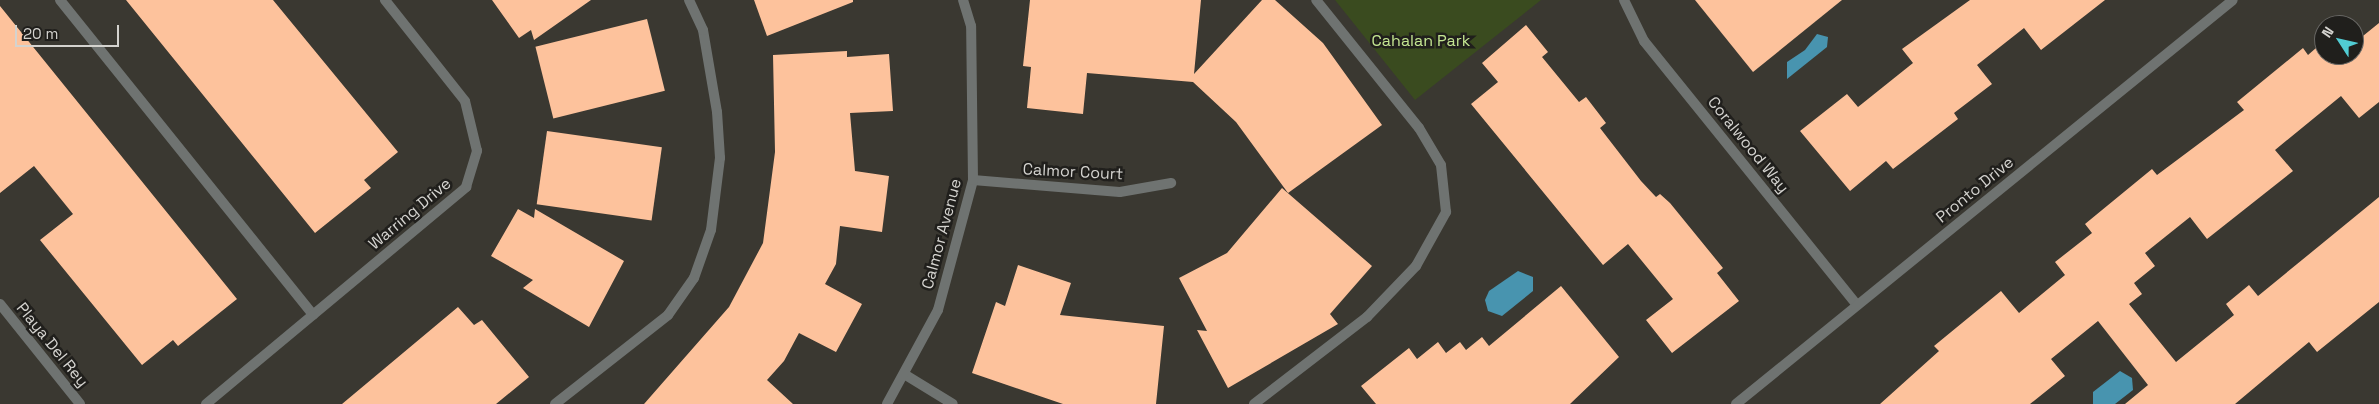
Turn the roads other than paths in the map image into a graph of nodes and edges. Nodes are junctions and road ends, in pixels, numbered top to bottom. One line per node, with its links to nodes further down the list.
1 (60, 0): 12 (street)
2 (385, 0): 12 (street, Warring Drive)
3 (689, 0): 16 (street)
4 (963, 0): 8 (street, Calmor Avenue)
5 (1316, 0): 19 (street)
6 (1624, 0): 11 (street, Coralwood Way)
7 (2233, 0): 11 (street, Pronto Drive)
8 (973, 180): 9 (street, Calmor Court); 13 (street, Calmor Avenue)
9 (1171, 183)
10 (0, 304): 14 (street, Playa Del Rey)
11 (1857, 305): 20 (street, Pronto Drive)
12 (312, 315): 15 (street, Warring Drive)
13 (904, 374): 17 (street, Calmor Avenue); 18 (street)
14 (80, 404)
15 (206, 404)
16 (555, 404)
17 (887, 404)
18 (953, 404)
19 (1254, 404)
20 (1736, 404)

